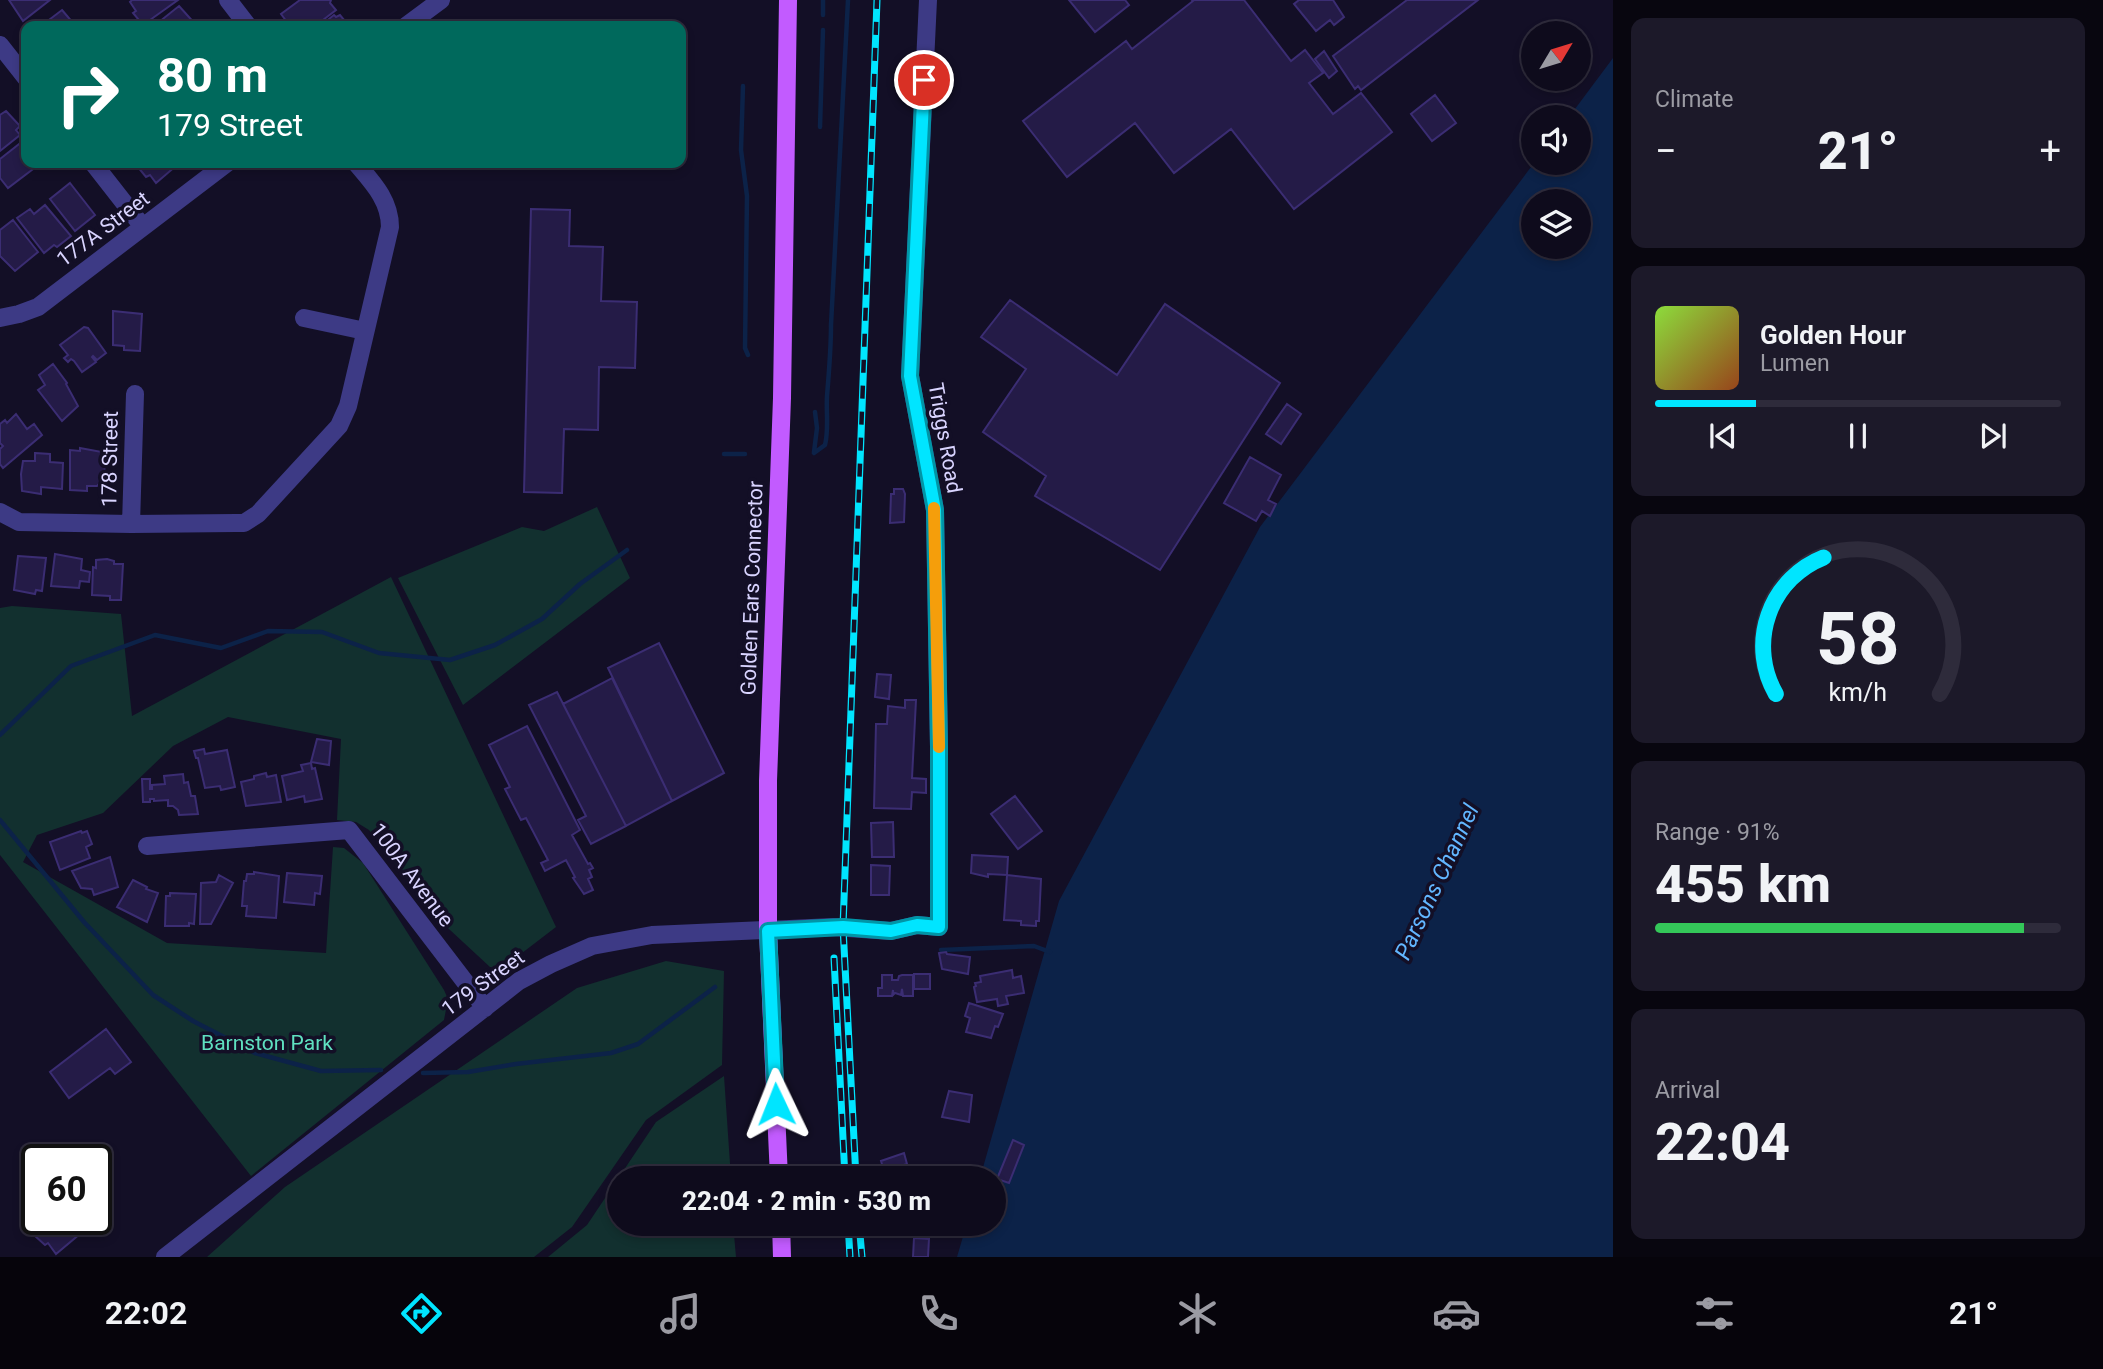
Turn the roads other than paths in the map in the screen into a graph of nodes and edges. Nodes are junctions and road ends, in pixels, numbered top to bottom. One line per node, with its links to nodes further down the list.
1 (228, 0): 5 (street)
2 (440, 0): 6 (street)
3 (788, 0): 21 (main road, Golden Ears Connector)
4 (928, 0): 20 (street, Triggs Road)
5 (244, 21)
6 (413, 21)
7 (0, 45): 8 (street)
8 (21, 72)
9 (97, 168): 12 (street)
10 (220, 168): 12 (street, 177A Street)
11 (360, 168): 15 (street)
12 (143, 227): 14 (street, 177A Street)
13 (304, 317): 15 (street)
14 (0, 318)
15 (365, 331): 18 (street)
16 (135, 394): 18 (street, 178 Street)
17 (0, 512): 18 (street)
18 (131, 524)
19 (147, 846): 22 (street, 100A Avenue)
20 (939, 927): 21 (street, 179 Street)
21 (768, 931): 22 (street, 179 Street); 23 (main road, Golden Ears Connector)
22 (485, 1008): 25 (street, 179 Street)
23 (778, 1166)
24 (781, 1236): 26 (main road)
25 (165, 1257)
26 (782, 1257)

